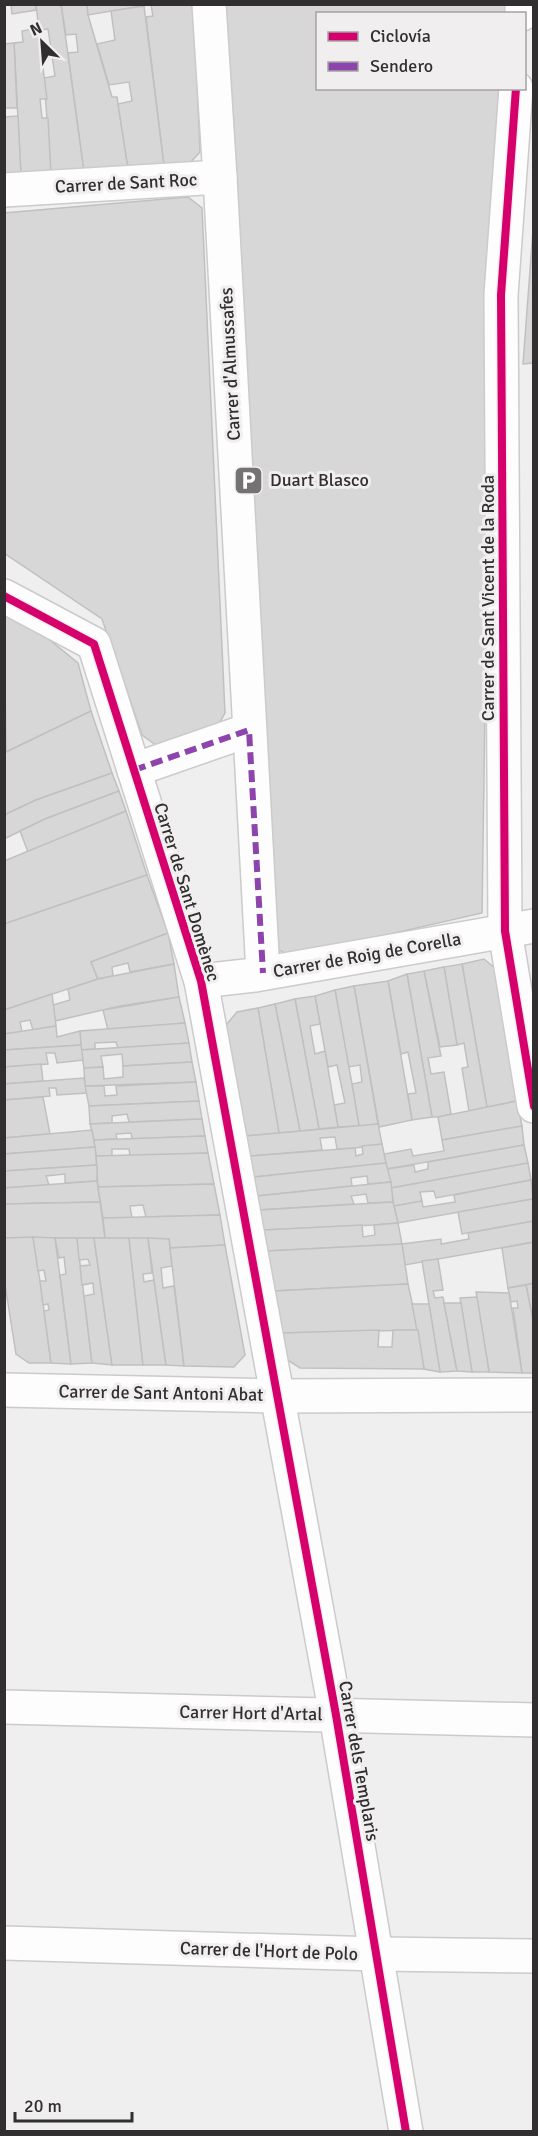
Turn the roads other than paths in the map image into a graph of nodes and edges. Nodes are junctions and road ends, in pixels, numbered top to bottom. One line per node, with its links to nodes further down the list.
1 (209, 4): 3 (street, Carrer de Sant Roc)
2 (516, 90): 8 (street, Carrer de Sant Vicent de la Roda)
3 (220, 177): 4 (street, Carrer de Sant Roc); 6 (street, Carrer d'Almussafes)
4 (4, 190)
5 (4, 596): 7 (street, Carrer de Sant Domènec)
6 (249, 730): 7 (street); 9 (street, Carrer d'Almussafes)
7 (134, 770): 10 (street, Carrer de Sant Domènec)
8 (519, 929): 9 (street, Carrer de Roig de Corella); 11 (street, Carrer de Sant Vicent de la Roda)
9 (263, 973): 10 (street, Carrer de Roig de Corella)
10 (201, 981): 14 (street, Carrer de Sant Domènec)
11 (534, 1106)
12 (4, 1390): 14 (street, Carrer de Sant Antoni Abat)
13 (534, 1395): 14 (street, Carrer de Sant Antoni Abat)
14 (278, 1396): 16 (street, Carrer dels Templaris)
15 (4, 1707): 16 (street, Carrer Hort d'Artal)
16 (336, 1715): 17 (street, Carrer Hort d'Artal); 19 (street, Carrer dels Templaris)
17 (534, 1720)
18 (4, 1943): 19 (street, Carrer de l'Hort de Polo)
19 (377, 1954): 20 (street, Carrer de l'Hort de Polo); 21 (street, Carrer dels Templaris)
20 (534, 1956)
21 (406, 2132)

